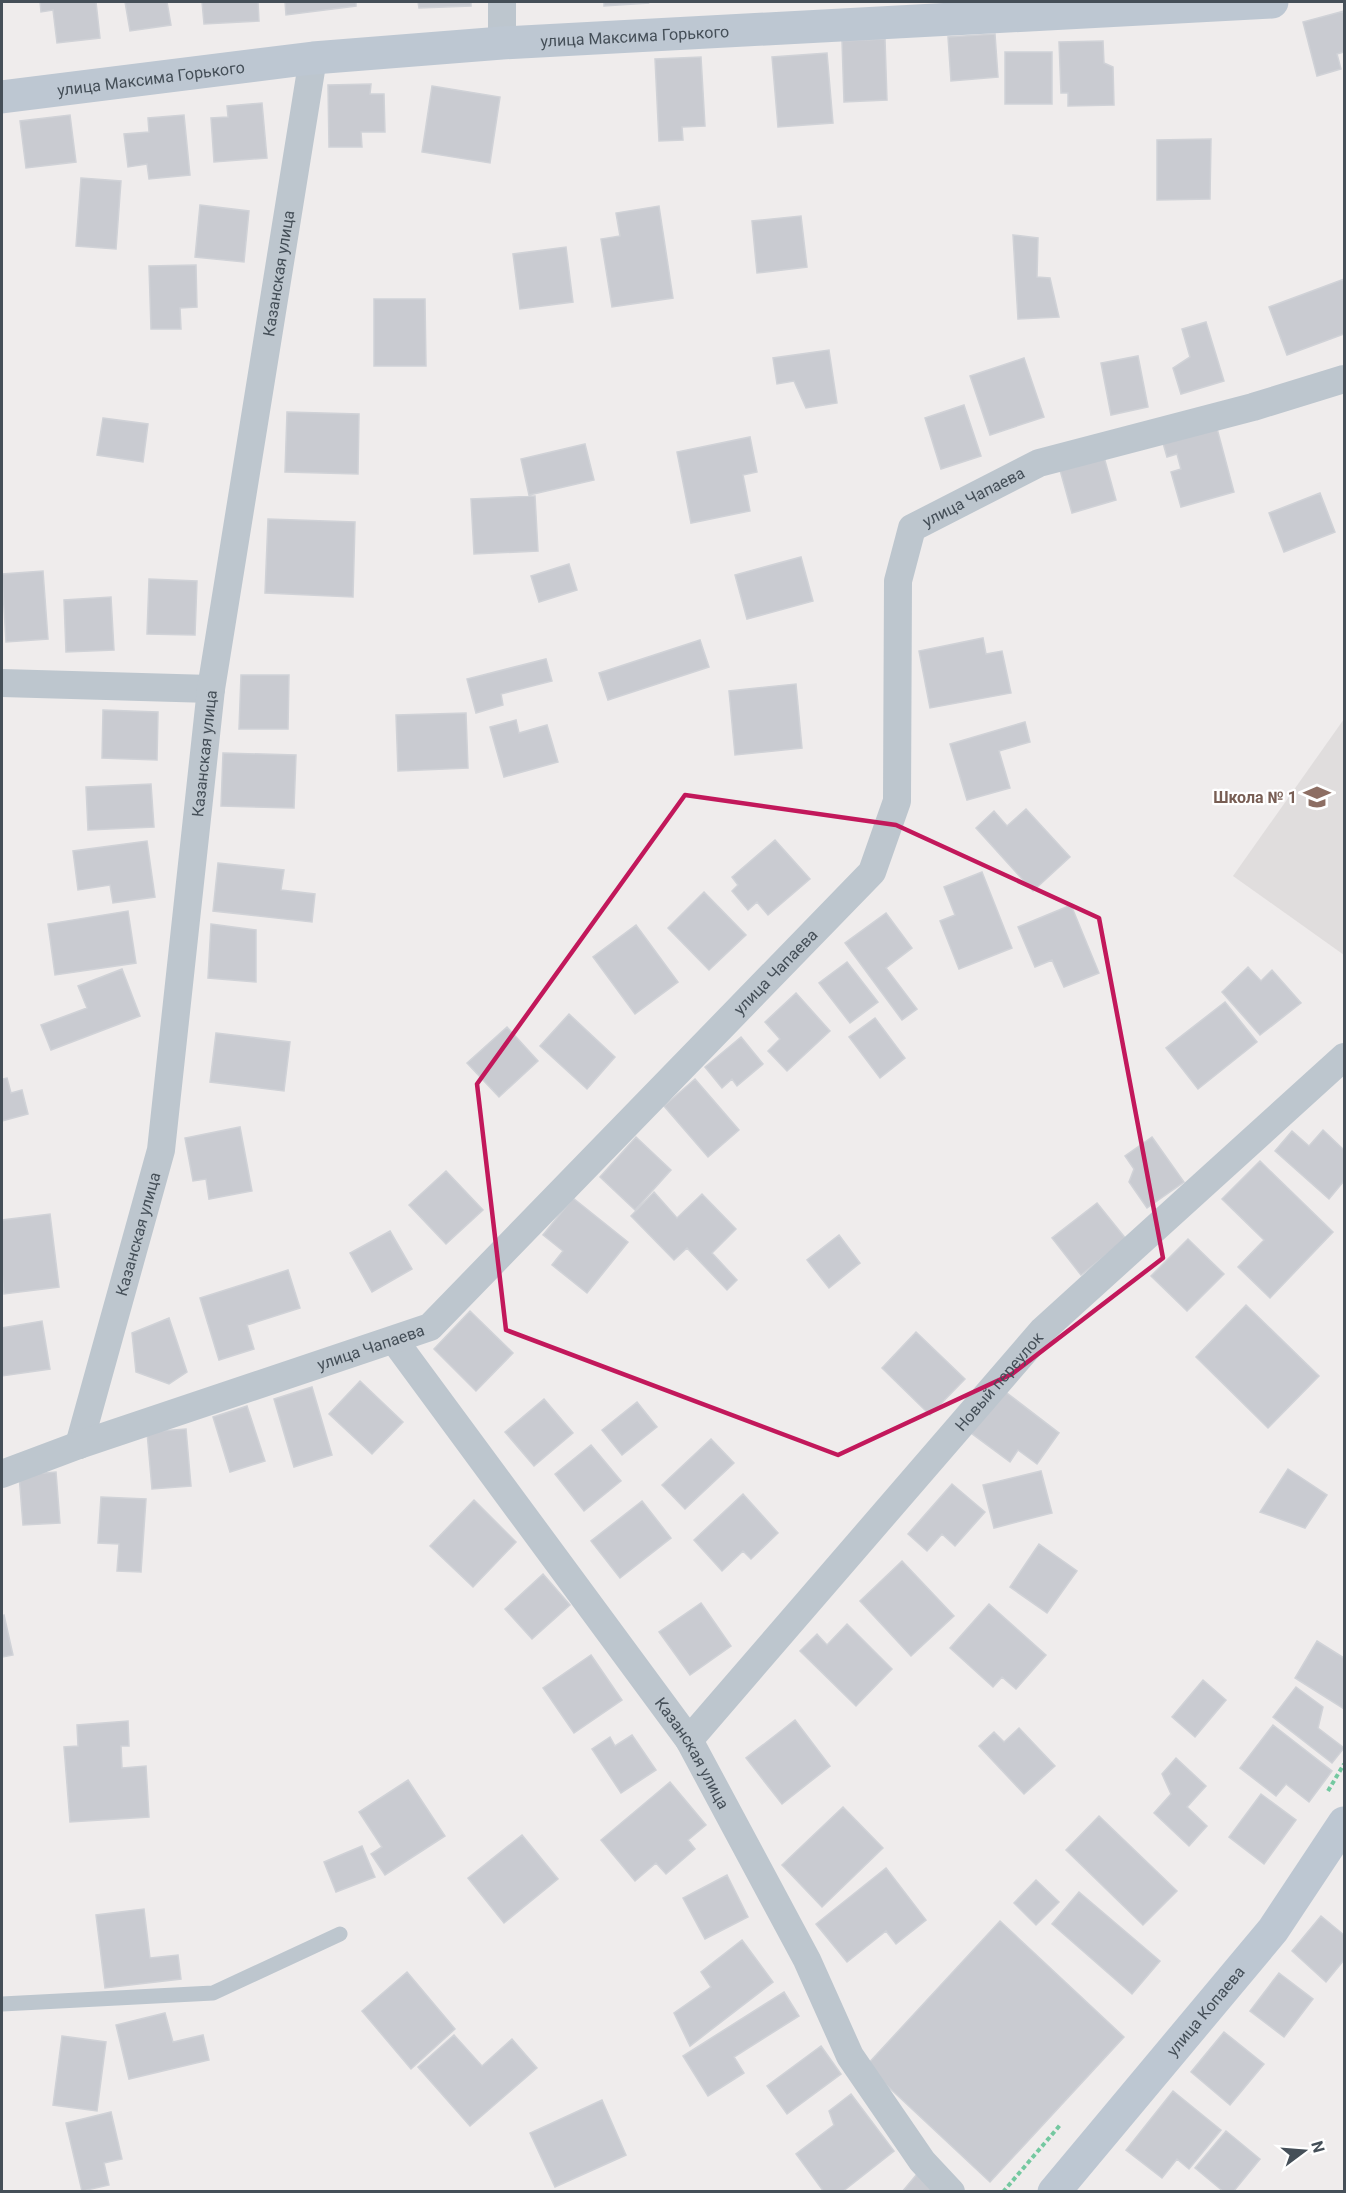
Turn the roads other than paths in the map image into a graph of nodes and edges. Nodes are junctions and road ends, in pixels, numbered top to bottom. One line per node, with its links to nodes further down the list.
1 (502, 2): 3 (street)
2 (1272, 2): 3 (street, улица Максима Горького)
3 (502, 44): 4 (street, улица Максима Горького)
4 (313, 58): 5 (street, улица Максима Горького); 8 (street, Казанская улица)
5 (2, 97)
6 (1344, 379): 10 (street, улица Чапаева)
7 (2, 683): 8 (street)
8 (211, 689): 11 (street, Казанская улица)
9 (1344, 1057): 13 (street, Новый переулок)
10 (394, 1341): 11 (street, улица Чапаева); 13 (street, Казанская улица)
11 (79, 1445): 12 (street, улица Чапаева)
12 (2, 1474)
13 (689, 1740): 17 (street, Казанская улица)
14 (1344, 1823): 18 (street, улица Копаева)
15 (340, 1934): 16 (lane)
16 (2, 2004)
17 (951, 2192)
18 (1054, 2192)

